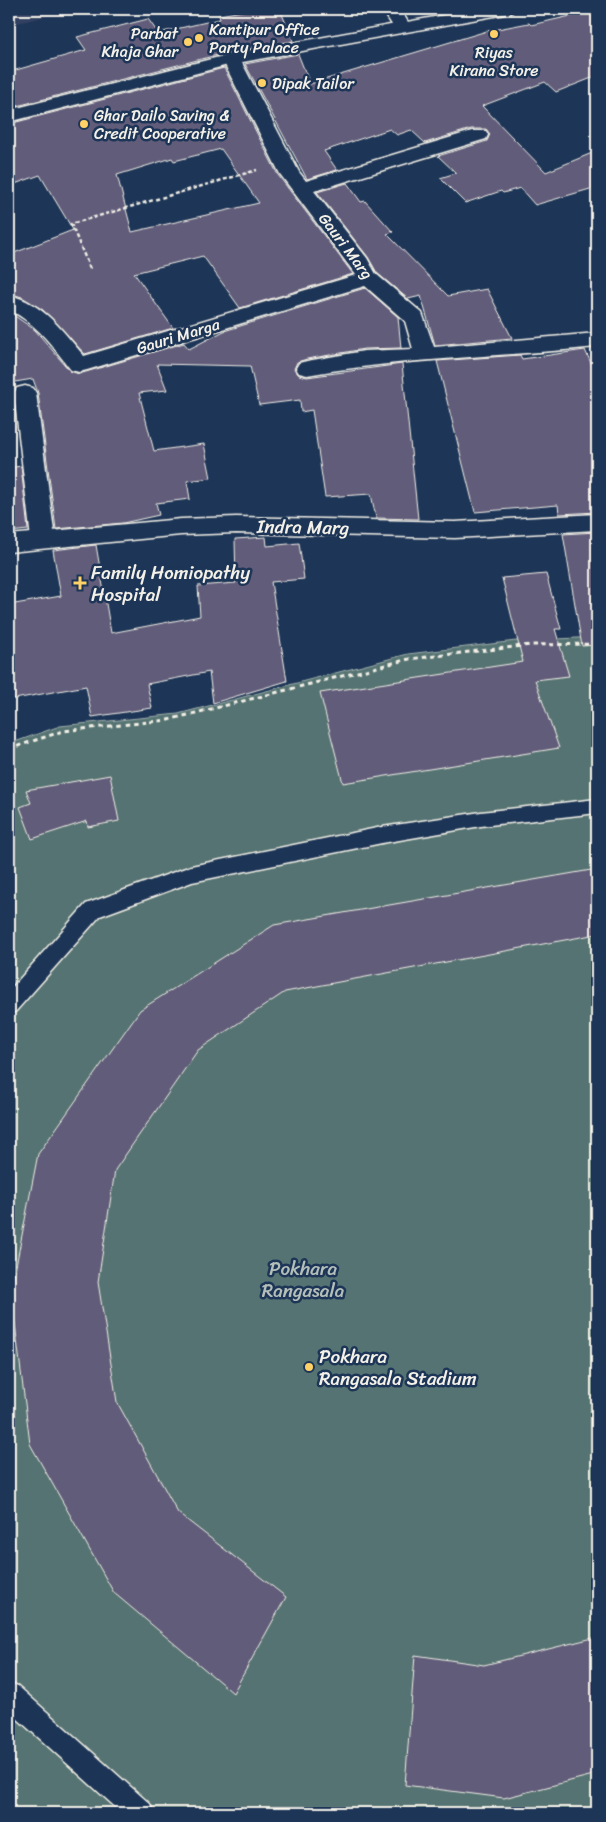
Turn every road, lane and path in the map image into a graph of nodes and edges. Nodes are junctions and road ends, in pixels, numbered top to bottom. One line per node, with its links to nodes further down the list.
1 (391, 9): 3 (street)
2 (505, 9): 3 (street)
3 (402, 27): 4 (street)
4 (231, 59): 5 (street); 7 (street, Gauri Marg)
5 (9, 116)
6 (479, 135): 8 (street)
7 (284, 162): 8 (street, Gauri Marg); 9 (path)
8 (302, 189): 10 (street, Gauri Marg)
9 (90, 269)
10 (368, 278): 11 (street, Gauri Marga); 13 (street, Gauri Marg)
11 (9, 302)
12 (597, 340): 13 (street)
13 (426, 355): 14 (street)
14 (308, 368)
15 (25, 393): 17 (street)
16 (597, 522): 17 (street, Indra Marg)
17 (43, 540): 18 (street, Indra Marg)
18 (9, 544)
19 (597, 644): 20 (path)
20 (9, 749)
21 (597, 806): 22 (lane)
22 (9, 1005)
23 (9, 1695): 24 (lane)
24 (141, 1813)

